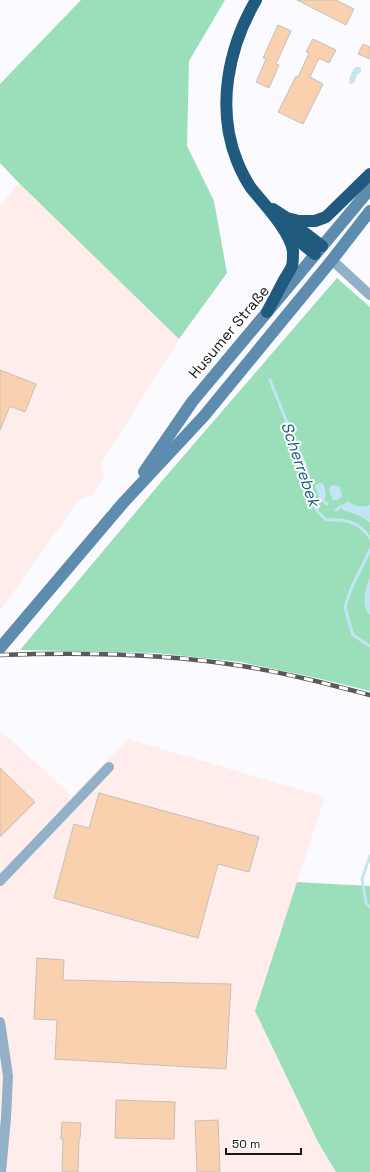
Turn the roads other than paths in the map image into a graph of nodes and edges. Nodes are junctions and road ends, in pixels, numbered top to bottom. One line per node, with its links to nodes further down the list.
1 (256, 0): 5 (highway)
2 (370, 174): 5 (highway)
3 (370, 188): 6 (main road, Husumer Straße)
4 (370, 211): 7 (main road, Husumer Straße)
5 (284, 222): 6 (highway); 9 (highway)
6 (318, 250): 7 (main road); 9 (main road, Husumer Straße)
7 (332, 260): 8 (street); 10 (main road, Husumer Straße)
8 (370, 295)
9 (267, 312): 10 (main road, Husumer Straße)
10 (123, 503): 11 (main road, Husumer Straße)
11 (0, 648)
12 (109, 767): 13 (street)
13 (0, 881)
14 (0, 1022): 15 (street)
15 (1, 1172)

